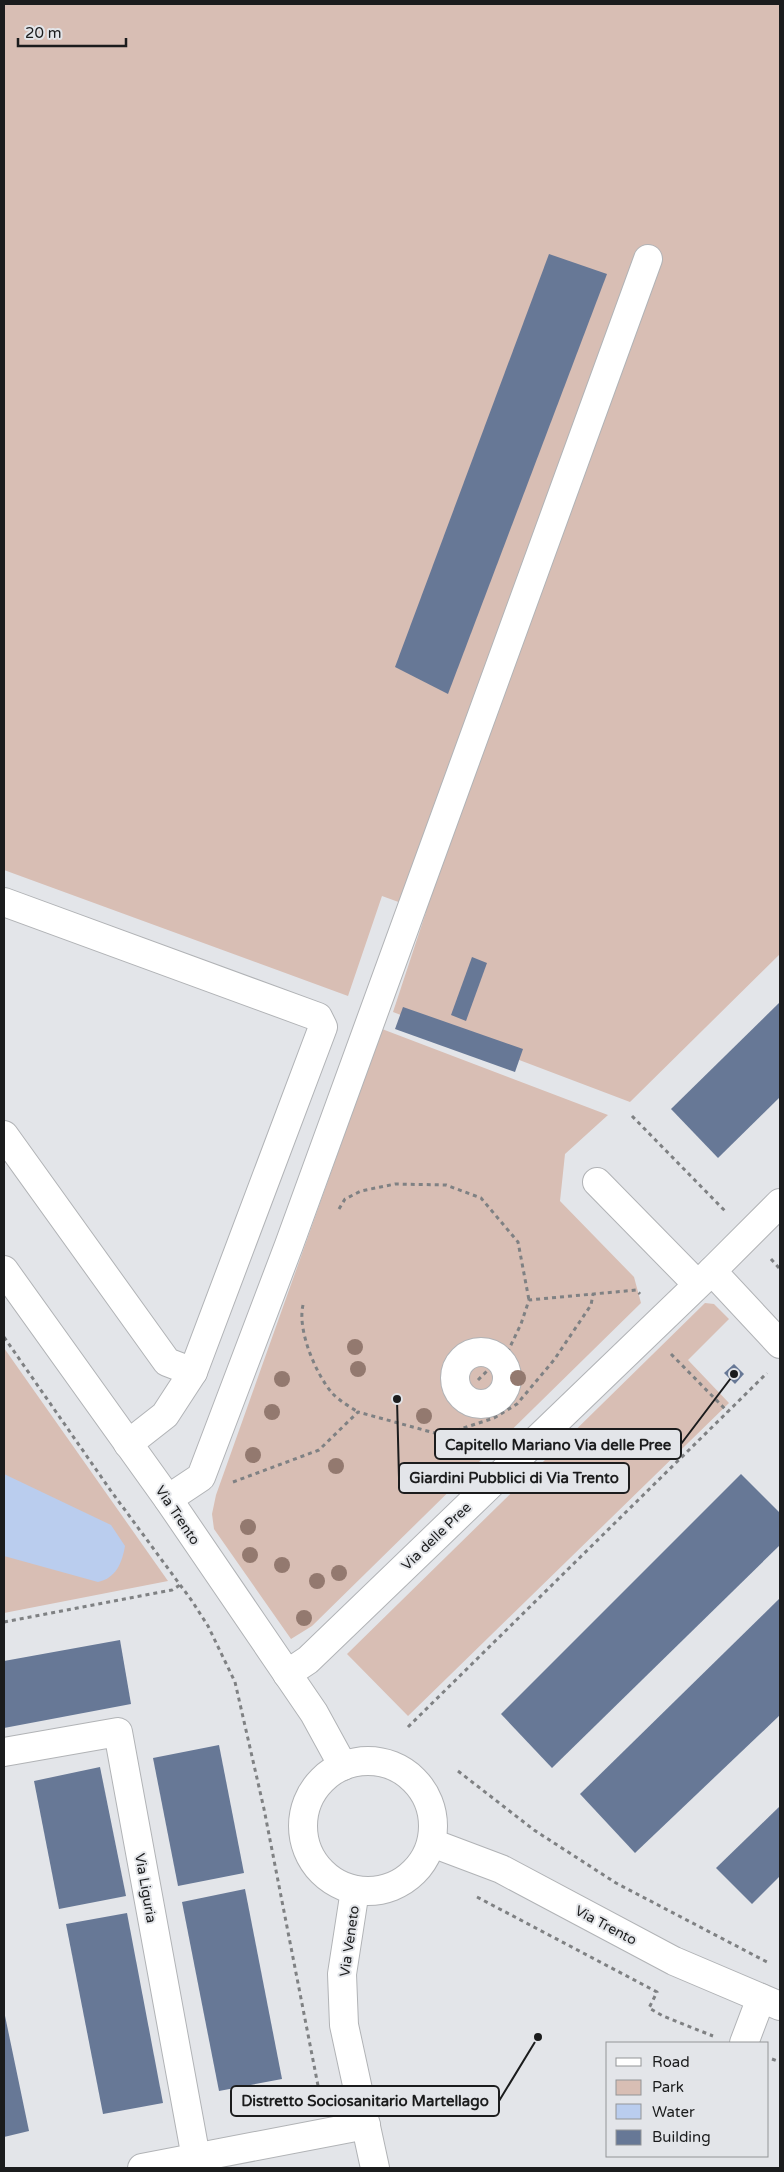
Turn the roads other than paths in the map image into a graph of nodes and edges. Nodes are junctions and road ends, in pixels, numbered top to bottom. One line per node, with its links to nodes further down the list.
1 (648, 259): 11 (street)
2 (4, 902): 9 (street)
3 (4, 1135): 9 (street)
4 (597, 1182): 7 (street)
5 (780, 1203): 7 (street, Via delle Pree)
6 (4, 1270): 10 (street, Via Trento)
7 (704, 1277): 8 (street); 12 (street, Via delle Pree)
8 (780, 1344)
9 (192, 1372): 10 (street)
10 (128, 1444): 11 (street, Via Trento)
11 (168, 1499): 12 (street, Via Trento)
12 (287, 1674): 14 (street, Via Trento)
13 (4, 1752): 20 (street, Via Liguria)
14 (343, 1766): 15 (street); 16 (street)
15 (432, 1843): 16 (street); 17 (street, Via Trento)
16 (355, 1890): 19 (street, Via Veneto)
17 (771, 2002): 18 (street)
18 (745, 2042)
19 (366, 2125): 20 (street); 22 (street, Via Veneto)
20 (196, 2158): 21 (street)
21 (142, 2168)
22 (375, 2168)

